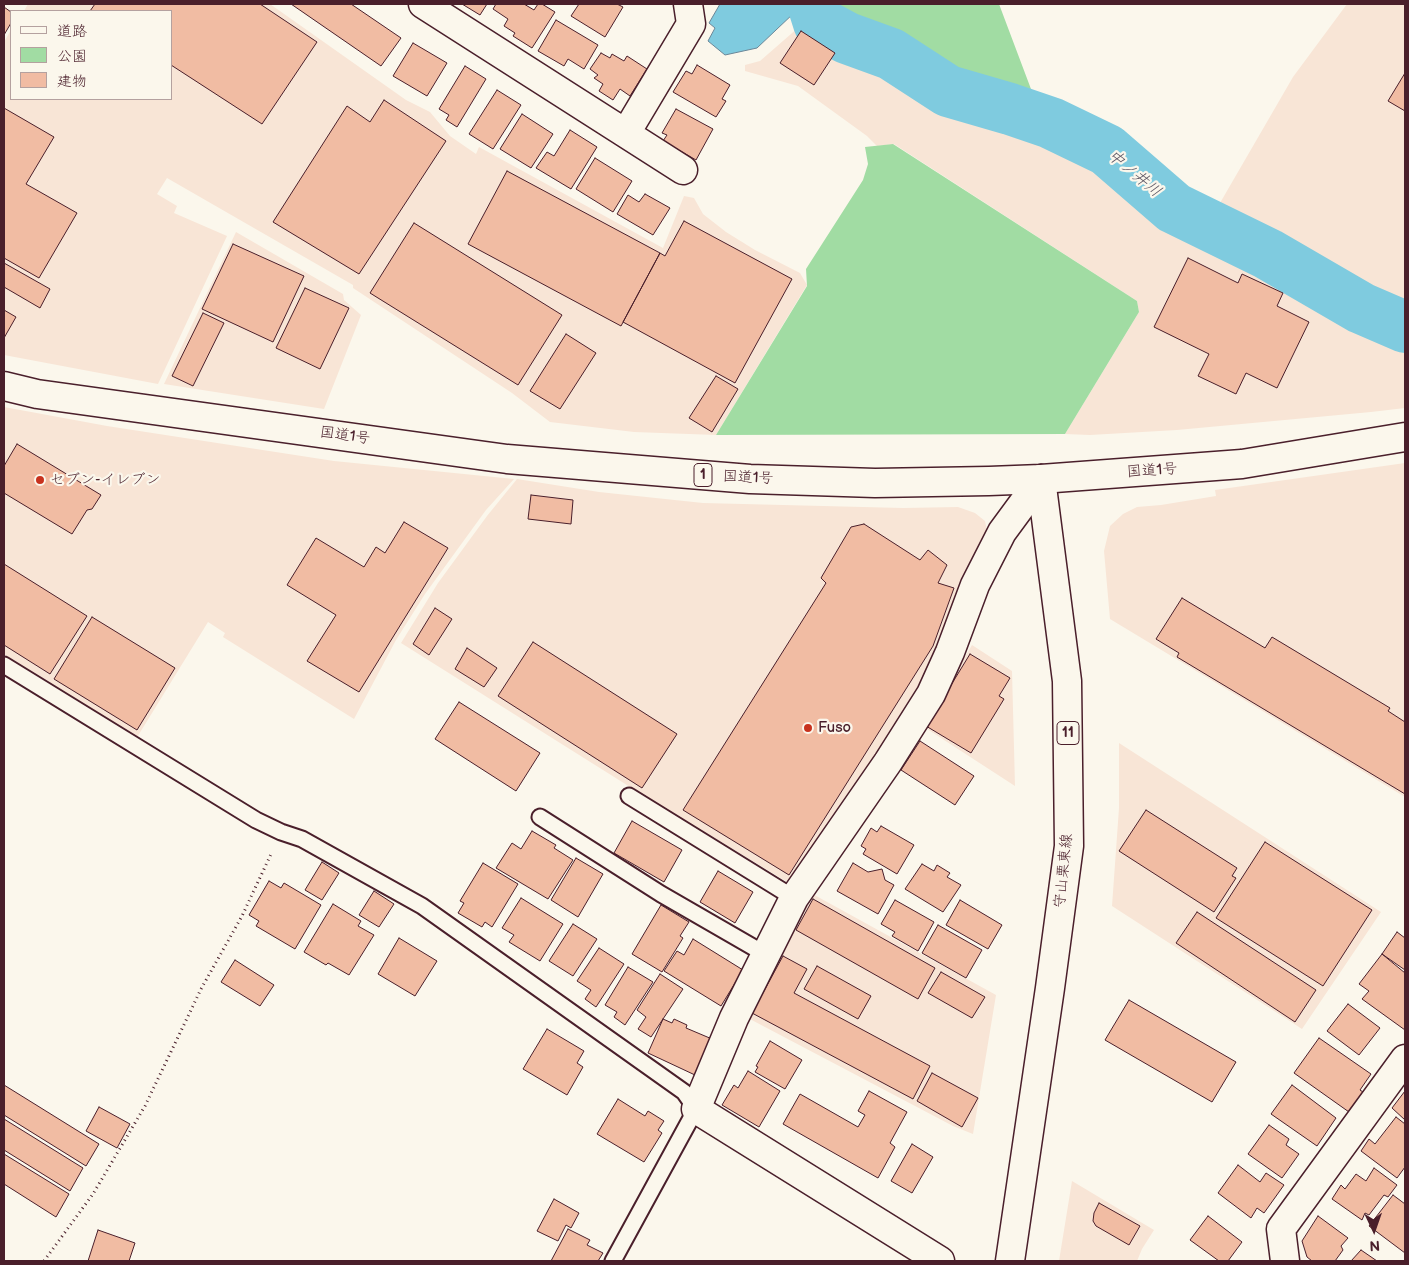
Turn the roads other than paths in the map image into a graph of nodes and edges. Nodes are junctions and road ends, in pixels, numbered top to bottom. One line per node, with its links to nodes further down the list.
1 (423, 4): 3 (main road)
2 (688, 4): 3 (main road)
3 (626, 133): 4 (main road)
4 (683, 170)
5 (4, 386): 7 (main road, 国道1号 / 1)
6 (1405, 437): 7 (main road, 国道1号 / 1)
7 (1041, 479): 11 (main road); 17 (main road, 守山栗東線 / 11)
8 (4, 665): 14 (lane)
9 (630, 796): 11 (lane)
10 (540, 817): 12 (lane)
11 (794, 898): 12 (main road)
12 (765, 954): 14 (main road)
13 (1405, 1059): 18 (main road)
14 (696, 1108): 15 (lane); 16 (main road)
15 (613, 1261)
16 (940, 1261)
17 (1010, 1261)
18 (1285, 1261)

